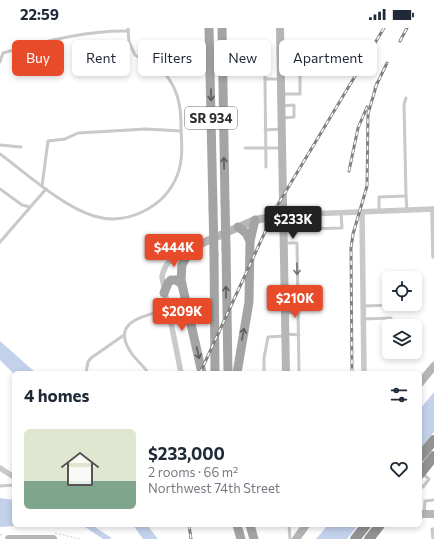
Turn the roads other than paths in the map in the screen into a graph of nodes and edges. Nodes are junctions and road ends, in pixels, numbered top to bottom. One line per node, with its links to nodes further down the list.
1 (209, 28): 61 (main road, SR 934, one-way to 61, bridge)
2 (222, 28): 62 (main road, SR 934, one-way to 2, bridge)
3 (280, 28): 5 (main road)
4 (128, 30): 6 (lane); 17 (lane)
5 (280, 40)
6 (0, 62)
7 (265, 76): 9 (lane)
8 (300, 76): 11 (lane)
9 (265, 79): 10 (lane); 16 (lane)
10 (280, 79): 11 (main road)
11 (281, 94): 13 (main road)
12 (406, 98): 28 (lane)
13 (281, 106): 14 (main road); 14 (lane)
14 (281, 118): 15 (main road)
15 (281, 129): 16 (lane); 22 (main road)
16 (265, 130): 21 (lane)
17 (182, 131): 25 (lane); 27 (lane)
18 (0, 145): 19 (lane)
19 (21, 147)
20 (245, 148): 21 (lane)
21 (266, 148): 22 (lane); 24 (lane)
22 (282, 148): 35 (main road)
23 (0, 154): 25 (lane)
24 (266, 167)
25 (42, 186): 27 (lane)
26 (0, 189): 29 (lane)
27 (46, 189): 29 (lane)
28 (406, 196): 31 (lane); 32 (lane)
29 (30, 207): 40 (lane)
30 (434, 209): 31 (street); 43 (street)
31 (407, 210): 32 (street)
32 (379, 211): 33 (street)
33 (362, 212): 34 (street); 46 (street)
34 (341, 213): 36 (street); 36 (lane)
35 (283, 215): 36 (street); 37 (main road); 41 (main road)
36 (305, 215)
37 (255, 220): 38 (main road); 39 (main road)
38 (238, 227): 39 (main road); 42 (main road)
39 (250, 241): 63 (main road, one-way to 39)
40 (0, 242)
41 (284, 243): 49 (lane, one-way to 49); 50 (main road)
42 (190, 248): 44 (main road); 45 (street)
43 (434, 256)
44 (182, 284): 45 (main road); 60 (main road, one-way to 60)
45 (164, 293): 48 (street)
46 (363, 306): 47 (lane); 52 (street)
47 (382, 306)
48 (168, 309): 55 (lane); 59 (street)
49 (298, 312): 50 (lane); 54 (lane)
50 (285, 313): 53 (main road)
51 (391, 318): 52 (lane)
52 (363, 319): 67 (street)
53 (285, 335): 54 (lane); 64 (lane); 65 (main road)
54 (299, 335): 66 (lane)
55 (124, 336): 57 (lane); 58 (lane)
56 (434, 366): 68 (main road)
57 (86, 371)
58 (146, 371)
59 (181, 371)
60 (202, 371)
61 (216, 371)
62 (228, 371)
63 (237, 371)
64 (264, 371)
65 (286, 371)
66 (299, 371)
67 (364, 371)
68 (422, 381)
69 (434, 440): 70 (highway)
70 (422, 455)
71 (434, 456): 73 (highway)
72 (0, 468): 75 (street)
73 (422, 472)
74 (422, 474): 76 (lane)
75 (12, 476)
76 (422, 484)
77 (12, 485): 78 (lane)
78 (0, 486)
79 (434, 500): 80 (lane)
80 (422, 514): 81 (main road)
81 (434, 514)
82 (238, 527): 91 (main road)
83 (251, 527): 92 (main road)
84 (289, 527): 93 (lane)
85 (305, 527): 94 (main road)
86 (364, 527): 95 (highway)
87 (378, 527): 96 (highway)
88 (434, 529): 97 (lane)
89 (9, 539): 90 (main road)
90 (53, 539)
91 (241, 539)
92 (254, 539)
93 (290, 539)
94 (296, 539)
95 (355, 539)
96 (369, 539)
97 (433, 539)

